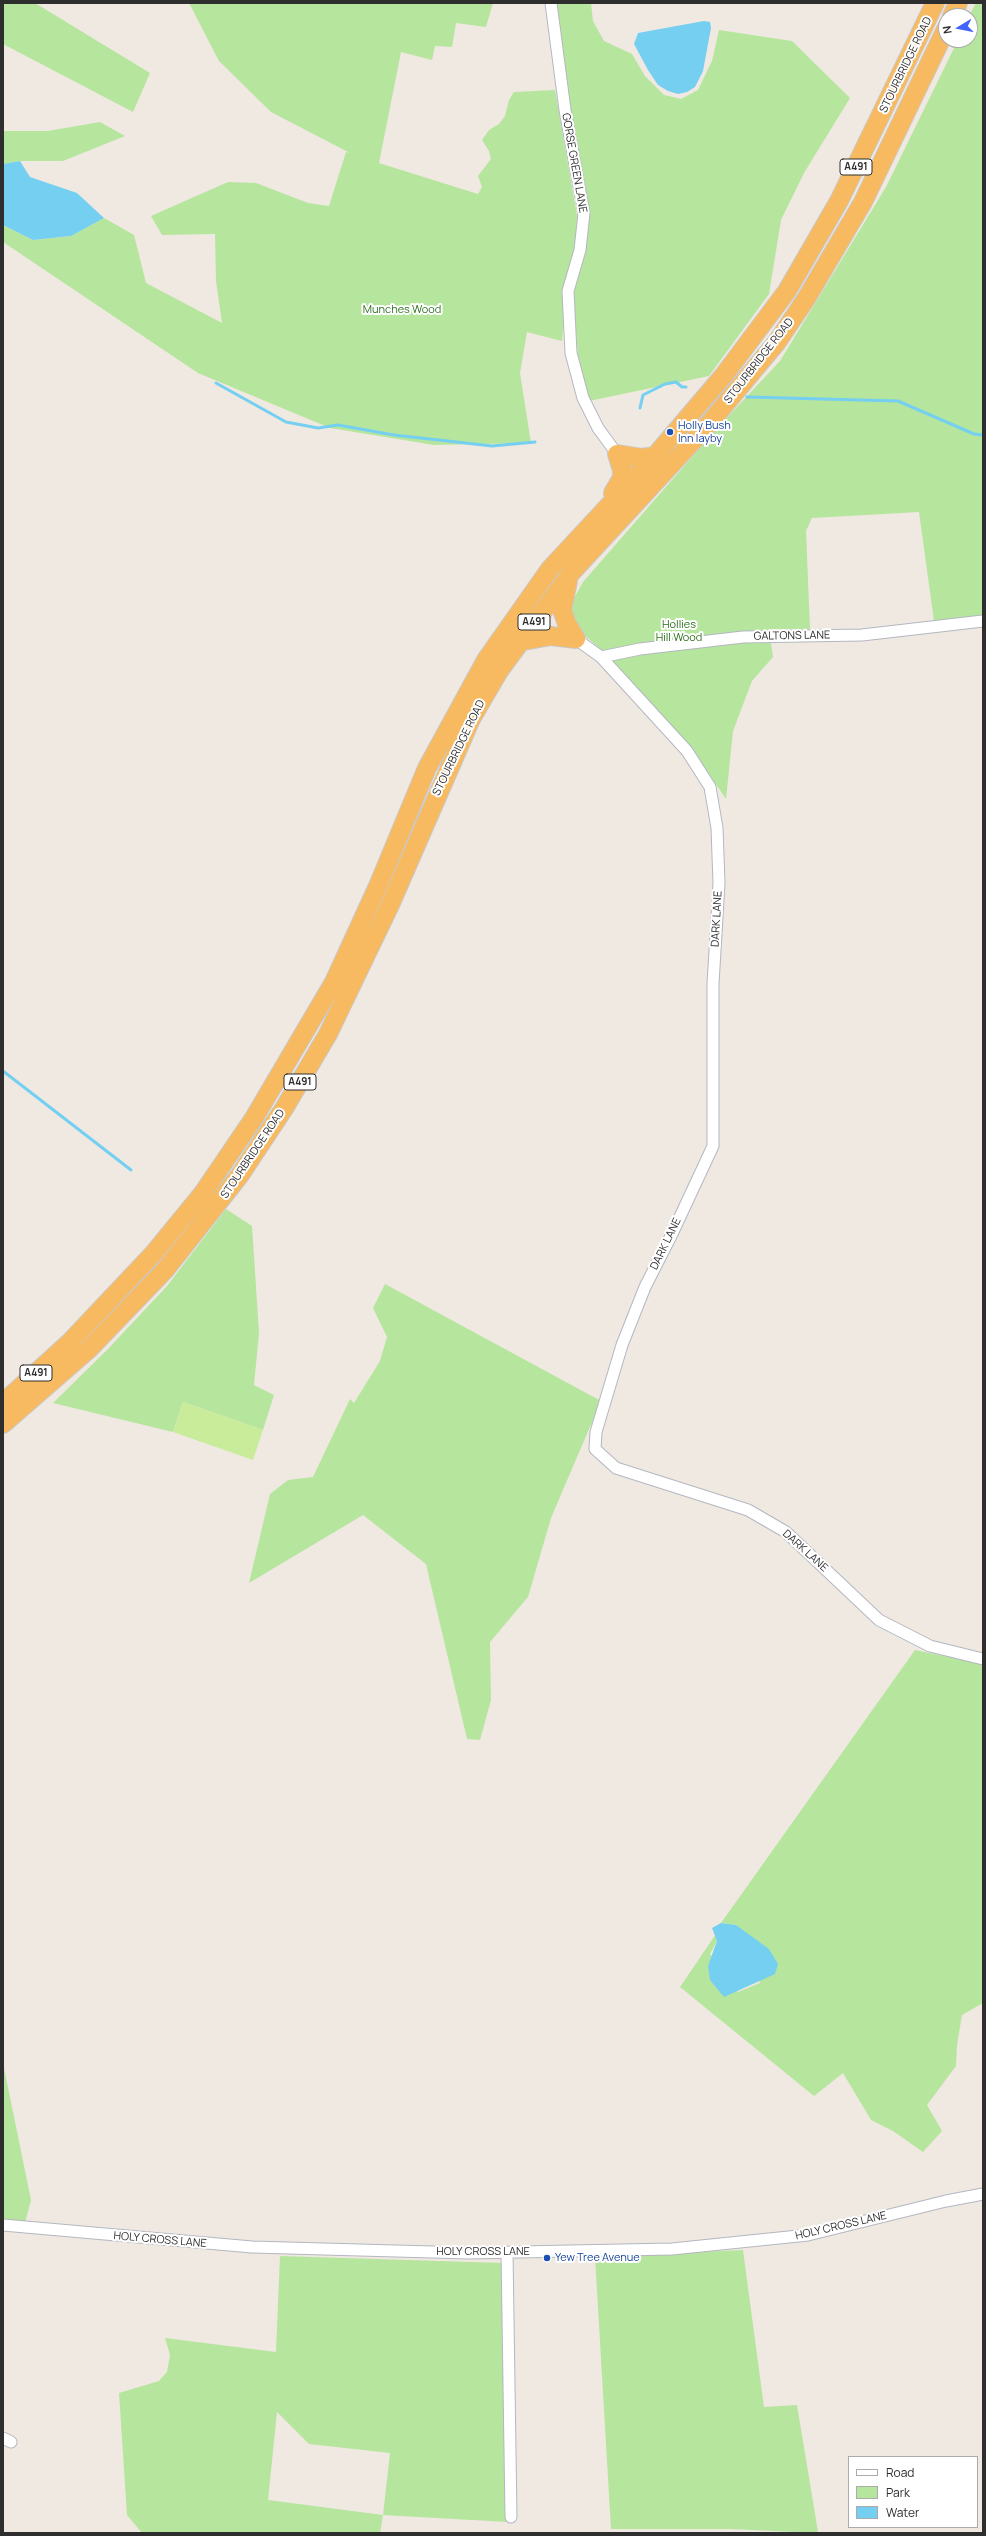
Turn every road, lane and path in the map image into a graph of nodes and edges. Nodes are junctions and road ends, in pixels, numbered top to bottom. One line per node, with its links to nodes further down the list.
1 (551, 3): 4 (street, GORSE GREEN LANE)
2 (935, 3): 5 (highway, STOURBRIDGE ROAD / A491)
3 (938, 46): 7 (highway, STOURBRIDGE ROAD / A491)
4 (617, 454): 5 (highway); 6 (highway)
5 (655, 456): 6 (highway, STOURBRIDGE ROAD / A491)
6 (607, 507): 12 (highway, STOURBRIDGE ROAD / A491)
7 (571, 573): 9 (highway); 10 (highway, STOURBRIDGE ROAD / A491)
8 (983, 621): 11 (street, GALTONS LANE)
9 (576, 639): 10 (highway); 11 (street, DARK LANE)
10 (518, 642): 13 (highway, STOURBRIDGE ROAD / A491)
11 (601, 657): 14 (street, DARK LANE)
12 (3, 1403)
13 (3, 1424)
14 (983, 1659)
15 (983, 2194): 17 (street, HOLY CROSS LANE)
16 (3, 2225): 17 (street, HOLY CROSS LANE)
17 (507, 2252): 18 (street)
18 (511, 2517)

